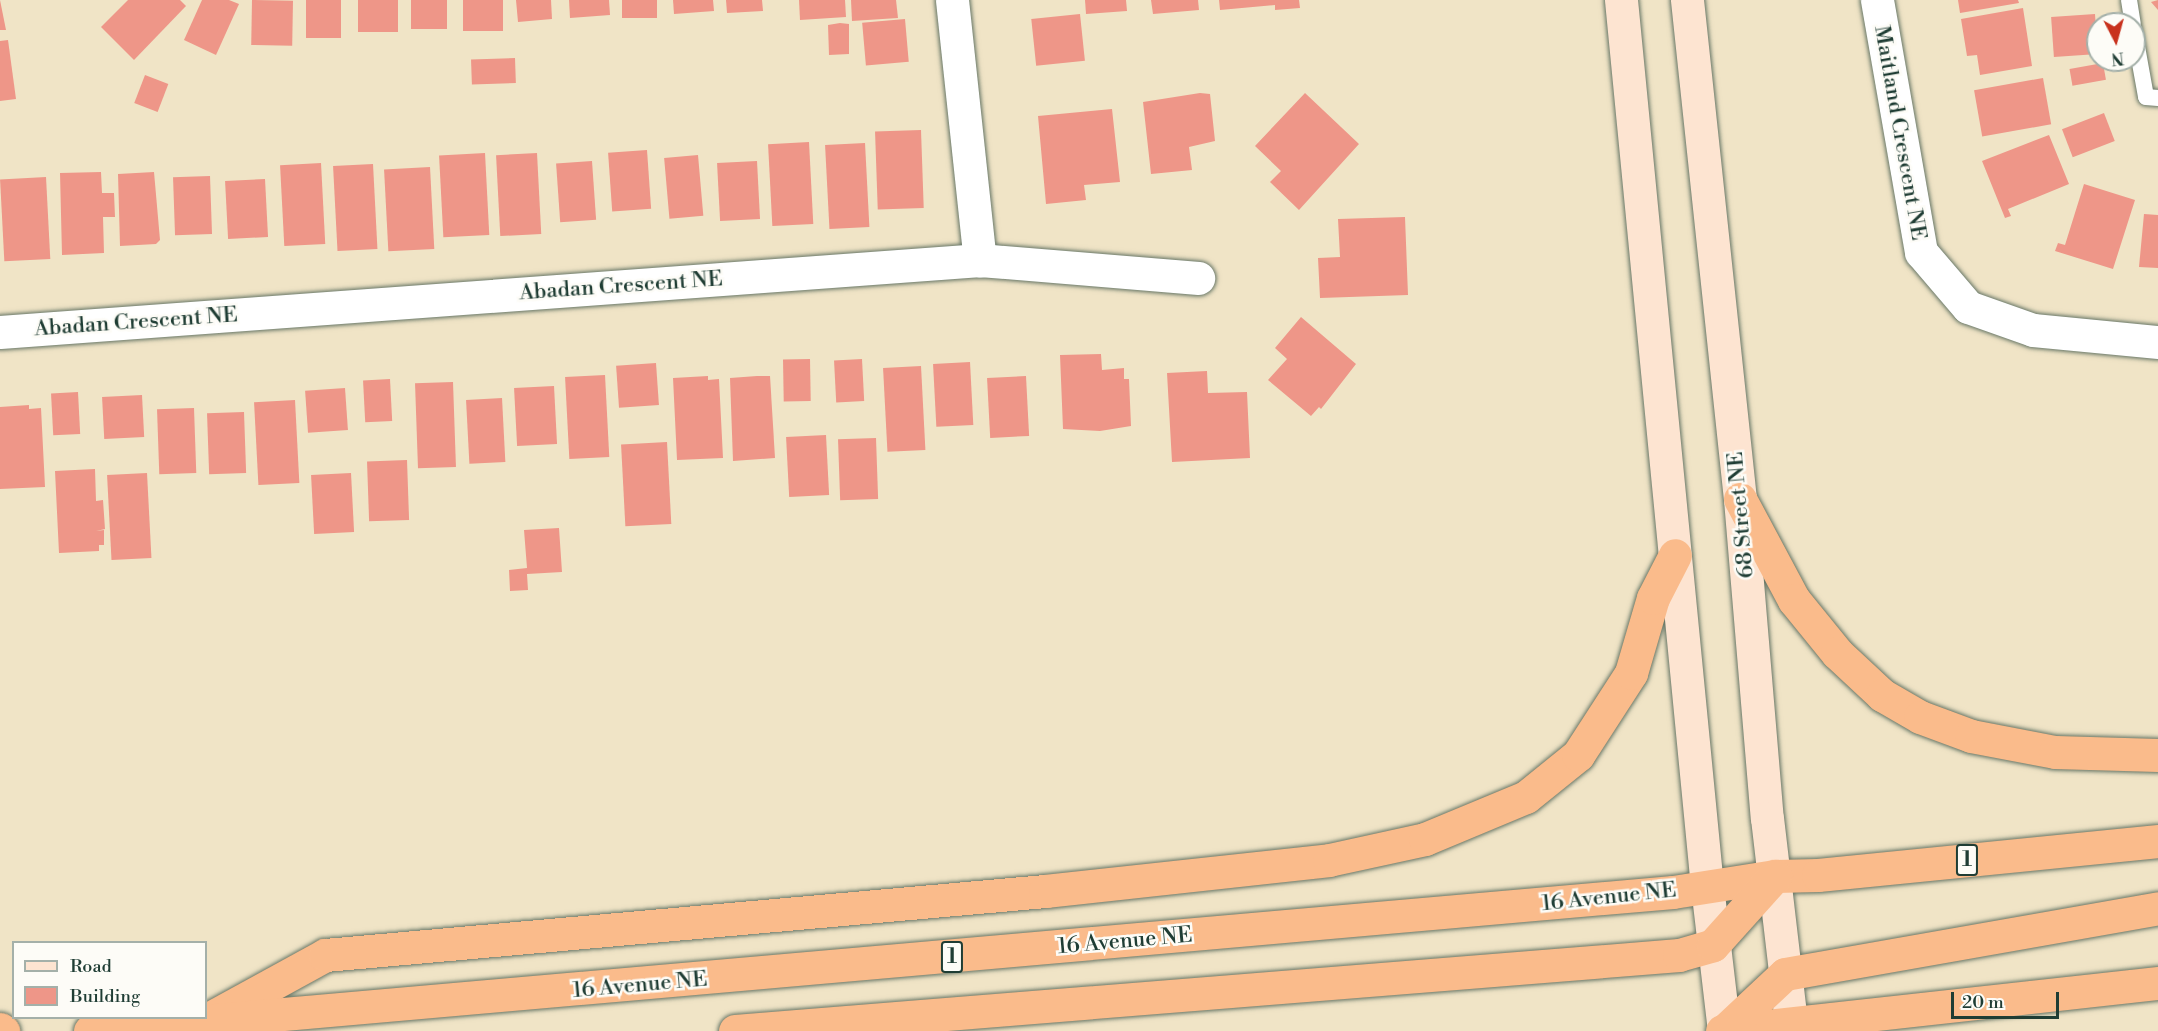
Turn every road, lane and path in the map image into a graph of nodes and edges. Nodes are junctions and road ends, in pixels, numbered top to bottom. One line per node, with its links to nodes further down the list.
1 (952, 0): 7 (street)
2 (1621, 0): 12 (main road)
3 (1687, 0): 11 (main road, 68 Street NE)
4 (1877, 0): 10 (street, Maitland Crescent NE)
5 (2142, 72): 6 (lane)
6 (2158, 98)
7 (980, 260): 8 (street, Abadan Crescent NE); 9 (street, Abadan Crescent NE)
8 (1198, 278)
9 (0, 332)
10 (2158, 342)
11 (1740, 499): 13 (highway); 15 (main road, 68 Street NE)
12 (1676, 555): 16 (main road); 21 (highway)
13 (2158, 755)
14 (2158, 841): 15 (highway, 16 Avenue NE / 1)
15 (1775, 876): 16 (highway, 16 Avenue NE / 1); 18 (highway); 19 (main road, 68 Street NE)
16 (1707, 886): 18 (main road); 21 (highway, 16 Avenue NE / 1)
17 (2158, 908): 19 (highway)
18 (1713, 945): 24 (highway); 25 (main road)
19 (1785, 974): 22 (main road, 68 Street NE); 25 (highway)
20 (2158, 983): 22 (highway)
21 (198, 1024): 23 (highway, 16 Avenue NE / 1)
22 (1792, 1027): 25 (highway)
23 (90, 1031)
24 (735, 1031)
25 (1723, 1031)

